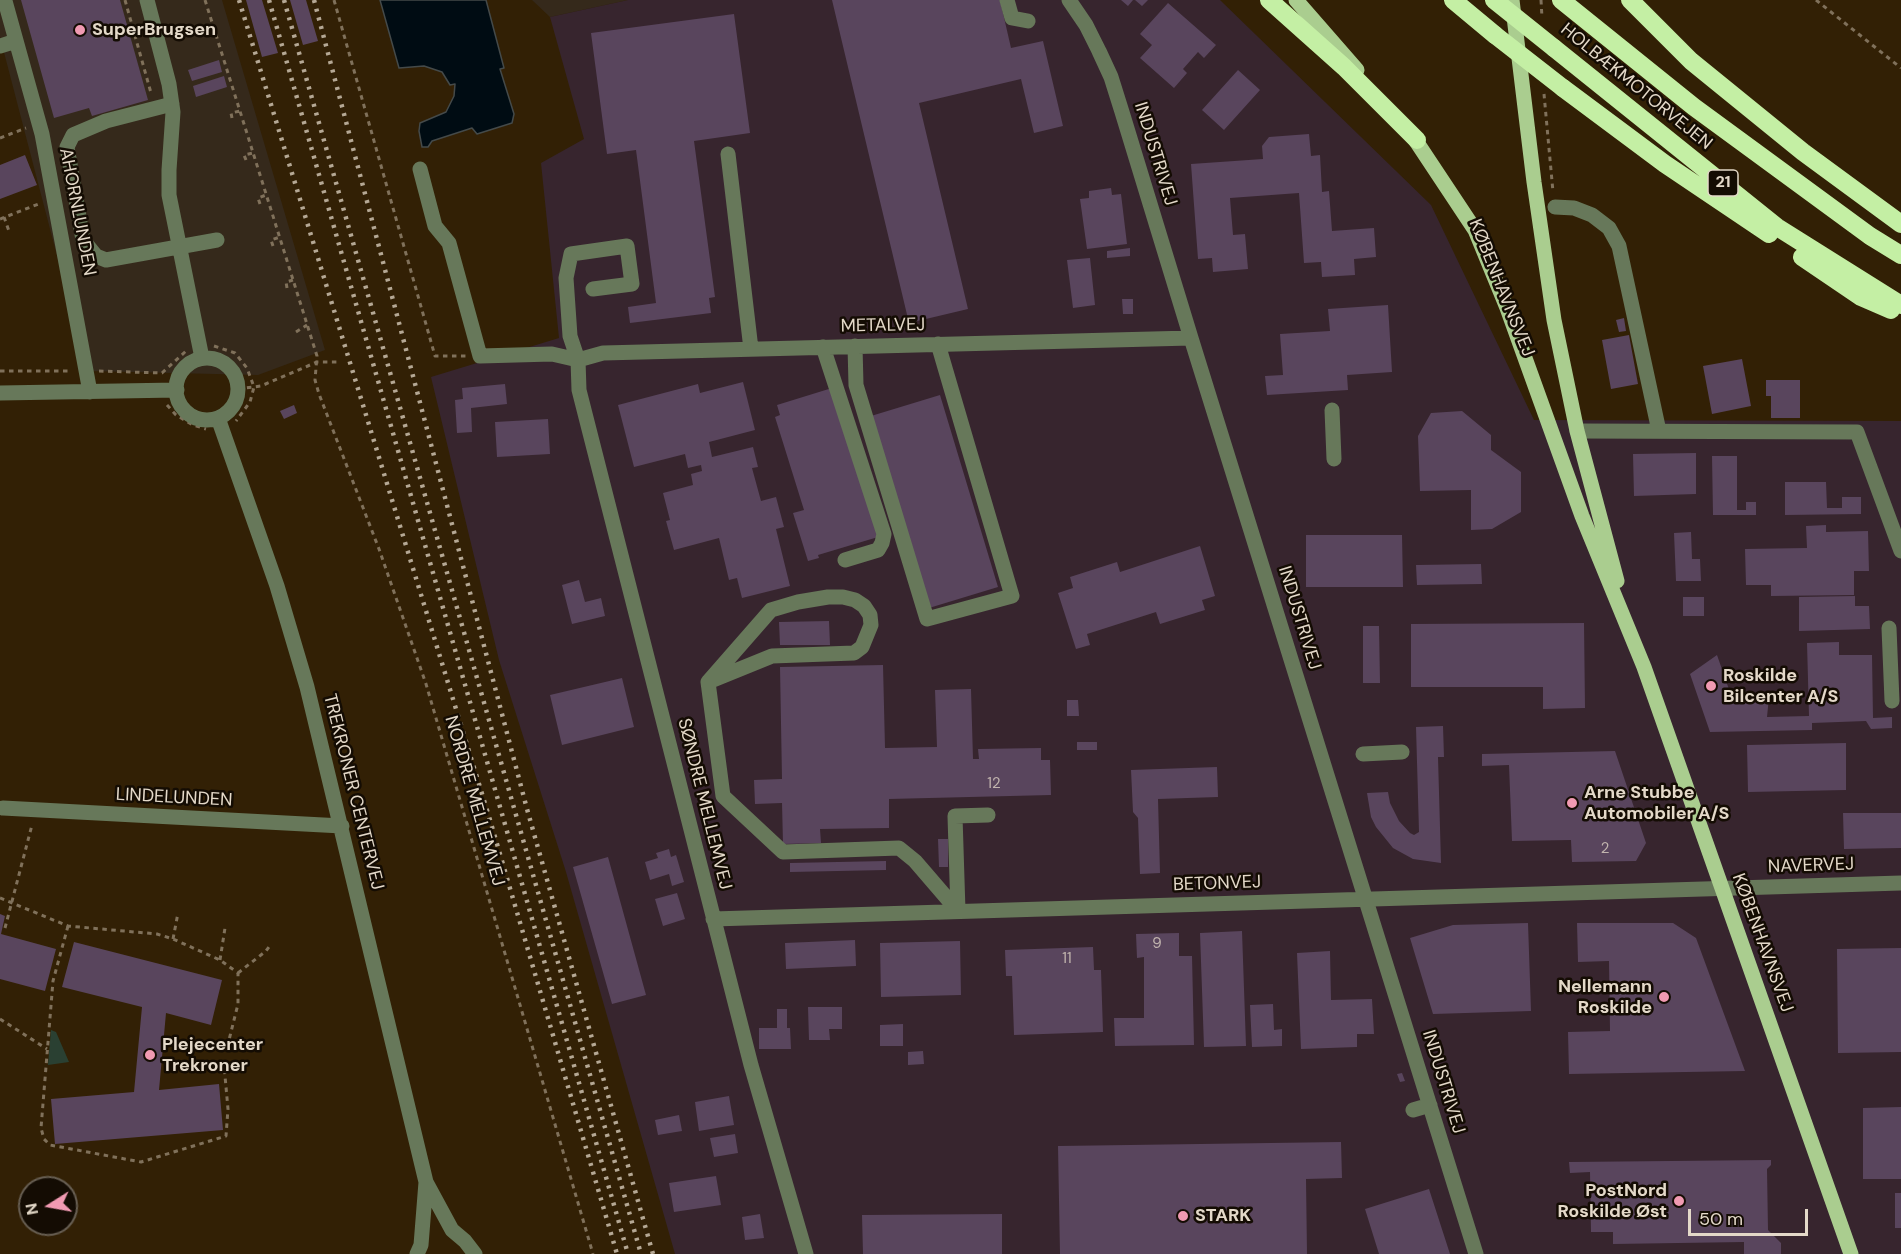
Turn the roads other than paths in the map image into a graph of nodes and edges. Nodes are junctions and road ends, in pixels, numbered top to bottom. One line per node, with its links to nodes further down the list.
1 (5, 0): 13 (street, AHORNLUNDEN)
2 (147, 0): 15 (street)
3 (1007, 0): 12 (street)
4 (1069, 0): 27 (street, INDUSTRIVEJ)
5 (1269, 0): 16 (highway)
6 (1296, 0): 16 (main road, KØBENHAVNSVEJ)
7 (1453, 0): 26 (highway, bridge)
8 (1494, 0): 25 (highway, HOLBÆKMOTORVEJEN / 21, bridge)
9 (1512, 0): 40 (main road, KØBENHAVNSVEJ)
10 (1561, 0): 23 (highway, HOLBÆKMOTORVEJEN / 21)
11 (1630, 0): 20 (highway)
12 (1028, 21)
13 (16, 41): 14 (street); 35 (street, AHORNLUNDEN)
14 (0, 46)
15 (172, 104): 22 (street); 22 (street)
16 (1417, 140): 45 (main road, KØBENHAVNSVEJ)
17 (728, 154): 31 (street)
18 (420, 169): 33 (street)
19 (1555, 207): 39 (street)
20 (1901, 224)
21 (217, 240): 22 (street)
22 (180, 246): 32 (street)
23 (1901, 255)
24 (593, 289): 33 (street, SØNDRE MELLEMVEJ)
25 (1901, 305)
26 (1901, 314)
27 (1191, 338): 28 (street, METALVEJ); 55 (street, INDUSTRIVEJ)
28 (938, 344): 29 (street, METALVEJ); 29 (street)
29 (855, 346): 30 (street, METALVEJ)
30 (823, 347): 31 (street, METALVEJ); 43 (street)
31 (751, 349): 33 (street, METALVEJ)
32 (202, 358): 34 (street); 38 (street)
33 (578, 360): 57 (street, SØNDRE MELLEMVEJ)
34 (177, 390): 35 (street); 38 (street)
35 (90, 392): 36 (street)
36 (0, 393)
37 (1332, 410): 41 (street)
38 (218, 418): 52 (street, TREKRONER CENTERVEJ)
39 (1659, 430): 40 (street); 42 (street)
40 (1577, 431): 45 (main road, KØBENHAVNSVEJ)
41 (1334, 459)
42 (1901, 552)
43 (845, 560)
44 (1889, 628): 47 (street)
45 (1635, 645): 54 (main road, KØBENHAVNSVEJ)
46 (708, 682): 46 (street); 56 (street)
47 (1892, 701)
48 (1402, 752): 49 (street)
49 (1363, 754)
50 (3, 808): 52 (street, LINDELUNDEN)
51 (988, 815): 56 (street)
52 (342, 826): 60 (street, TREKRONER CENTERVEJ)
53 (1901, 883): 54 (street, NAVERVEJ)
54 (1722, 889): 55 (street, BETONVEJ); 65 (main road, KØBENHAVNSVEJ)
55 (1365, 899): 56 (street, BETONVEJ); 58 (street, INDUSTRIVEJ)
56 (958, 911): 57 (street, BETONVEJ)
57 (713, 919): 63 (street, SØNDRE MELLEMVEJ)
58 (1430, 1105): 59 (street); 64 (street, INDUSTRIVEJ)
59 (1413, 1110)
60 (426, 1182): 61 (street, TREKRONER CENTERVEJ); 62 (street, TREKRONER CENTERVEJ)
61 (417, 1254)
62 (476, 1254)
63 (806, 1254)
64 (1476, 1254)
65 (1851, 1254)

